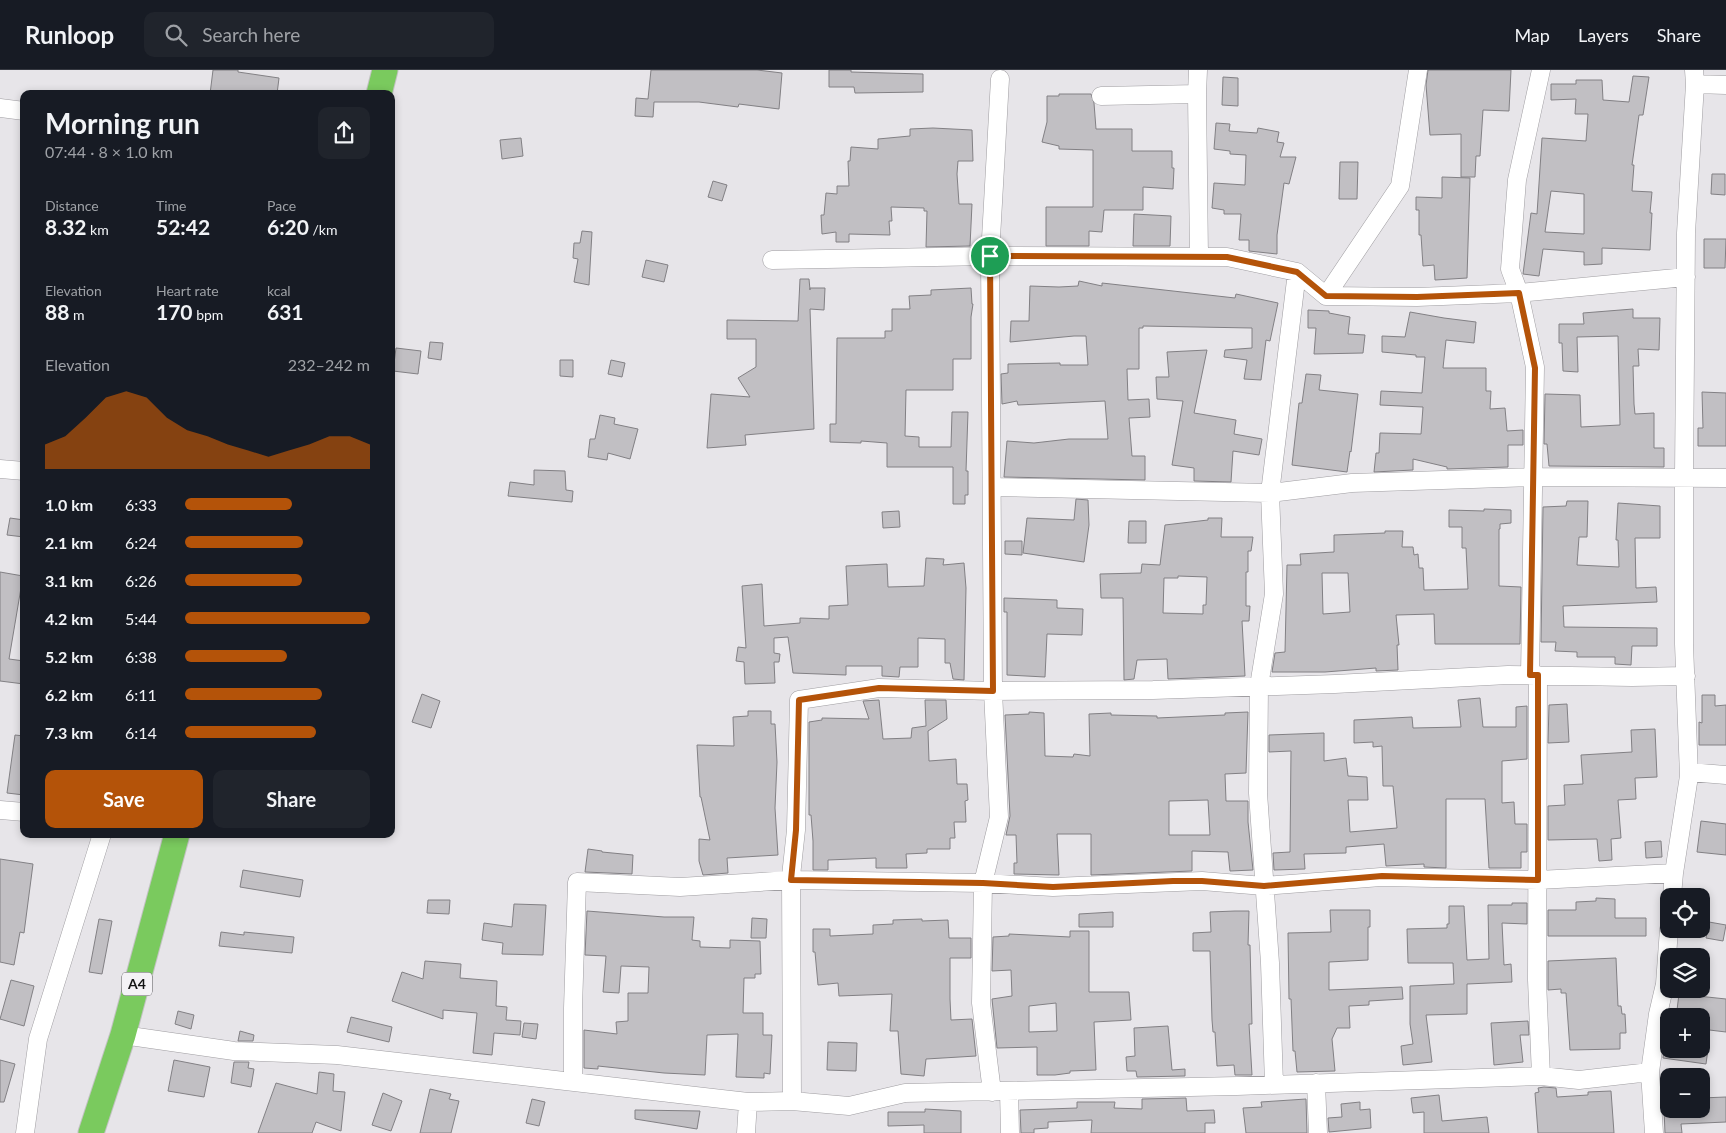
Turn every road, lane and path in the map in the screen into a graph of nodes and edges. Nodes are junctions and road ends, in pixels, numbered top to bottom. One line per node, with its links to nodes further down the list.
1 (385, 70): 8 (highway)
2 (1198, 70): 9 (street)
3 (1418, 70): 19 (street)
4 (1540, 70): 18 (street)
5 (1695, 77): 7 (street); 17 (street)
6 (1000, 80): 13 (street)
7 (1726, 84)
8 (380, 90)
9 (1197, 94): 10 (street); 14 (street)
10 (1101, 96)
11 (0, 108): 12 (street)
12 (20, 110)
13 (990, 256): 14 (street); 15 (street); 25 (street)
14 (1199, 257): 16 (street)
15 (772, 260)
16 (1297, 272): 19 (street); 26 (street)
17 (1686, 277): 18 (street); 23 (street)
18 (1519, 293): 19 (street); 22 (street)
19 (1326, 296)
20 (0, 469): 21 (street)
21 (20, 471)
22 (1533, 477): 23 (street); 26 (street); 27 (street)
23 (1684, 477): 24 (street); 28 (street)
24 (1726, 478)
25 (992, 487): 26 (street); 30 (street)
26 (1270, 494): 29 (street)
27 (1534, 675): 28 (street); 29 (street); 39 (street)
28 (1686, 676): 31 (street)
29 (1259, 686): 30 (street); 41 (street)
30 (993, 691): 38 (street); 40 (street)
31 (1689, 772): 32 (street); 37 (street)
32 (1726, 775)
33 (0, 810): 34 (street)
34 (20, 812)
35 (101, 838): 53 (street)
36 (176, 838): 44 (highway, A4)
37 (1674, 873): 39 (street); 42 (street)
38 (791, 880): 40 (street); 47 (street); 51 (street)
39 (1538, 880): 41 (street); 46 (street)
40 (983, 883): 41 (street); 50 (street)
41 (1264, 886): 49 (street)
42 (1673, 888)
43 (1668, 938): 45 (street)
44 (123, 1035): 47 (street); 54 (highway, A4)
45 (1650, 1072): 46 (street); 58 (street)
46 (1541, 1076): 48 (street)
47 (573, 1082): 52 (street)
48 (1316, 1083): 49 (street); 57 (street)
49 (1274, 1084): 50 (street)
50 (1001, 1091): 51 (street); 56 (street)
51 (792, 1101): 52 (street)
52 (748, 1102): 55 (street)
53 (25, 1133)
54 (91, 1133)
55 (746, 1133)
56 (1010, 1133)
57 (1318, 1133)
58 (1654, 1133)

